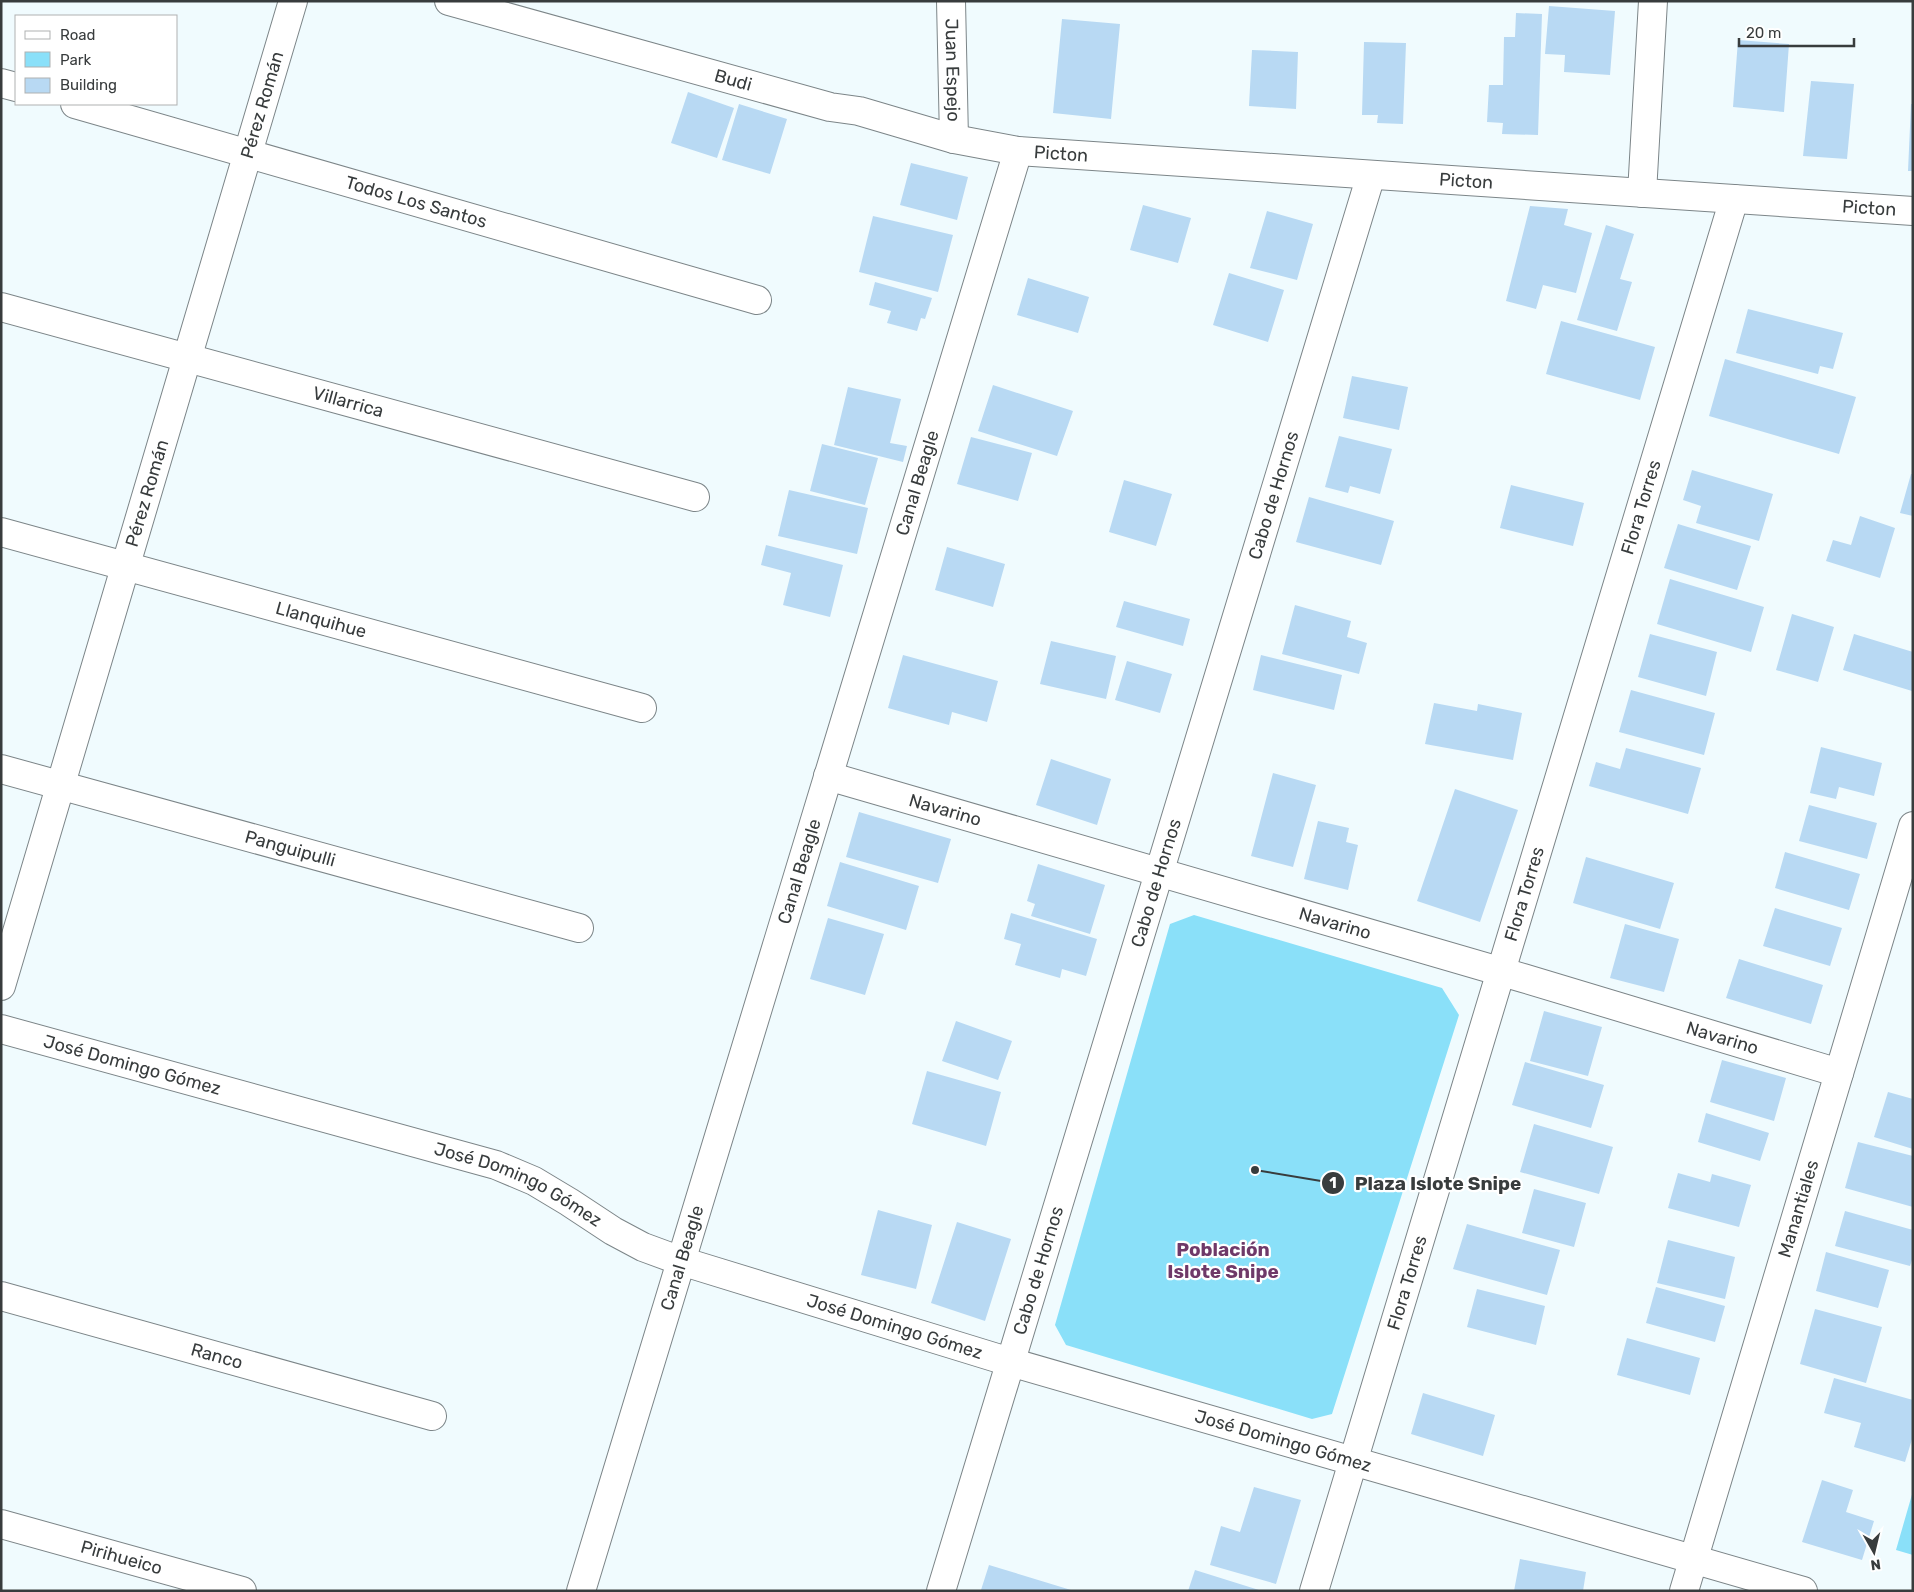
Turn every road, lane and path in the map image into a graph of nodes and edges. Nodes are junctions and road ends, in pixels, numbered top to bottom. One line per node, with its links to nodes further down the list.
1 (293, 1): 10 (street, Pérez Román)
2 (449, 1): 8 (street, Budi)
3 (951, 1): 8 (street, Juan Espejo)
4 (1653, 1): 12 (street)
5 (1, 83): 6 (street)
6 (15, 87)
7 (78, 105): 10 (street, Todos Los Santos)
8 (954, 139): 9 (street, Budi)
9 (1018, 151): 11 (street, Picton); 23 (street, Canal Beagle)
10 (248, 154): 15 (street, Todos Los Santos); 17 (street, Pérez Román)
11 (1371, 175): 12 (street, Picton); 26 (street, Cabo de Hornos)
12 (1642, 193): 13 (street, Picton)
13 (1734, 199): 14 (street, Picton); 28 (street, Flora Torres)
14 (1913, 211)
15 (756, 300)
16 (1, 307): 17 (street, Villarrica)
17 (187, 358): 18 (street, Villarrica); 20 (street, Pérez Román)
18 (695, 497)
19 (1, 532): 20 (street, Llanquihue)
20 (126, 566): 21 (street, Llanquihue); 24 (street, Pérez Román)
21 (642, 708)
22 (1, 769): 24 (street, Panguipulli)
23 (828, 776): 26 (street, Navarino); 32 (street, Canal Beagle)
24 (61, 785): 27 (street, Panguipulli); 29 (street, Pérez Román)
25 (1913, 826): 31 (street, Manantiales)
26 (1159, 872): 28 (street, Navarino); 34 (street, Cabo de Hornos)
27 (580, 928)
28 (1501, 971): 31 (street, Navarino); 36 (street, Flora Torres)
29 (1, 986)
30 (1, 1029): 32 (street, José Domingo Gómez)
31 (1839, 1073): 38 (street, Manantiales)
32 (681, 1261): 34 (street, José Domingo Gómez); 40 (street, Canal Beagle)
33 (1, 1296): 35 (street, Ranco)
34 (1010, 1362): 36 (street, José Domingo Gómez); 41 (street, Cabo de Hornos)
35 (432, 1416)
36 (1353, 1461): 38 (street, José Domingo Gómez); 42 (street, Flora Torres)
37 (1, 1524): 39 (street, Pirihueico)
38 (1694, 1560): 43 (street, Manantiales); 44 (street, José Domingo Gómez)
39 (242, 1591)
40 (581, 1591)
41 (941, 1591)
42 (1314, 1591)
43 (1684, 1591)
44 (1803, 1591)

